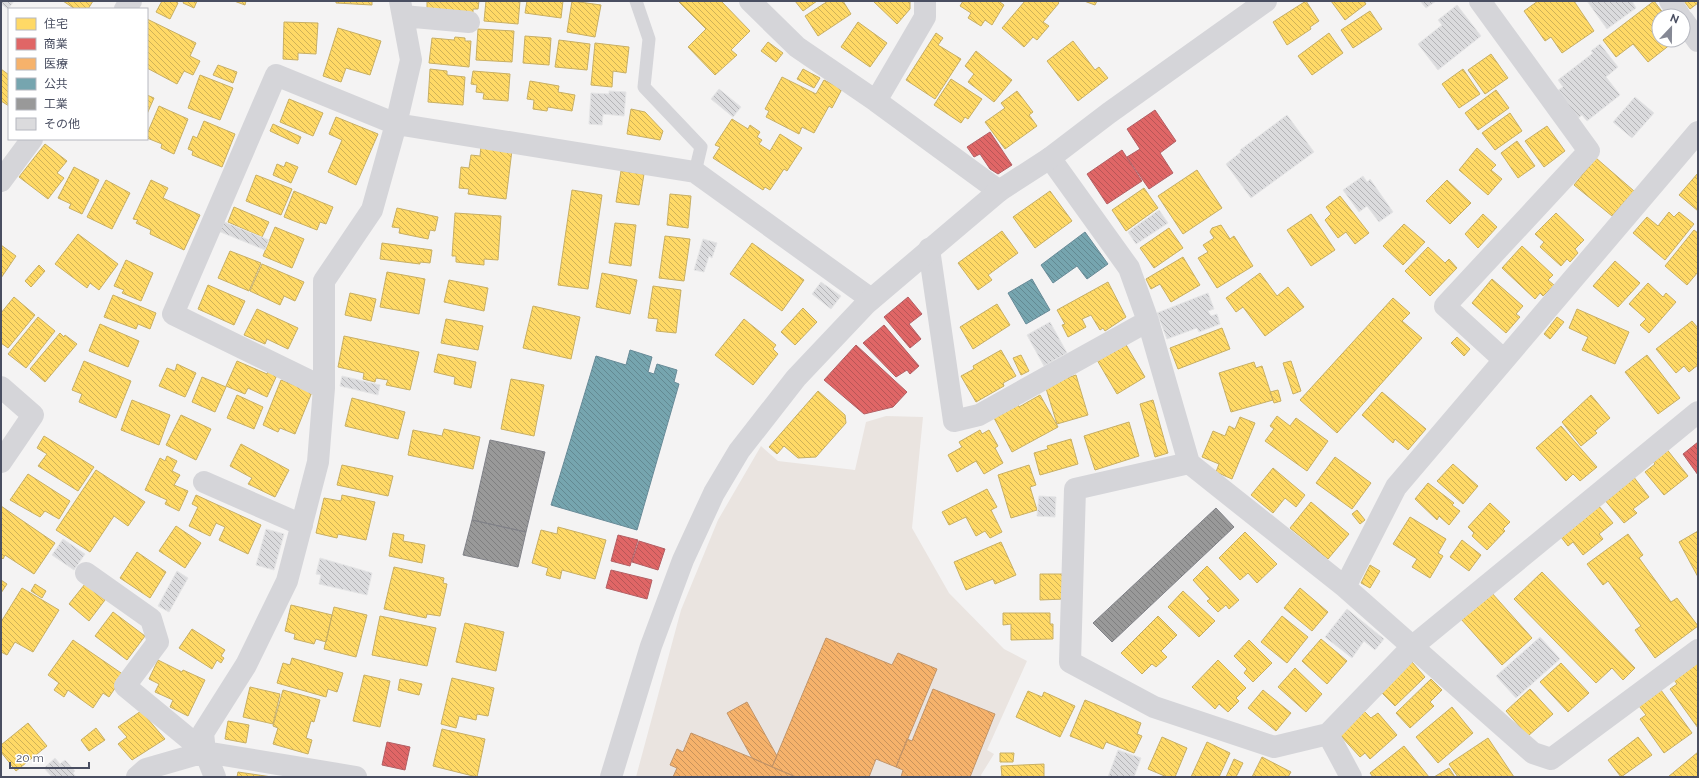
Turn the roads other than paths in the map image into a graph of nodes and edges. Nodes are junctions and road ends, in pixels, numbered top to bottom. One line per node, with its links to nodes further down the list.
1 (636, 1): 15 (lane)
2 (750, 1): 10 (street)
3 (1266, 1): 14 (street)
4 (1480, 1): 21 (street)
5 (928, 6): 10 (street)
6 (401, 8): 7 (street); 11 (street)
7 (468, 22)
8 (1691, 31): 9 (street)
9 (1698, 40)
10 (876, 101): 17 (street)
11 (396, 124): 15 (street); 23 (street); 23 (street)
12 (1698, 132): 21 (street)
13 (31, 140): 16 (street)
14 (1050, 158): 17 (street); 20 (street)
15 (695, 172): 19 (street)
16 (1, 181)
17 (999, 190): 18 (street)
18 (929, 249): 19 (street); 20 (street)
19 (871, 299): 38 (street)
20 (1148, 321): 26 (street)
21 (1504, 360): 30 (street)
22 (1, 388): 25 (street)
23 (324, 388): 28 (street)
24 (1698, 412): 31 (street)
25 (1, 462)
26 (1189, 463): 30 (street); 33 (street)
27 (204, 482): 28 (street)
28 (302, 525): 34 (street)
29 (86, 573): 34 (street)
30 (1345, 588): 31 (street)
31 (1413, 646): 32 (street); 33 (street)
32 (1698, 650)
33 (1328, 734): 39 (street)
34 (206, 752): 35 (street); 36 (street); 37 (street)
35 (137, 777)
36 (215, 777)
37 (356, 777)
38 (611, 777)
39 (1350, 777)

